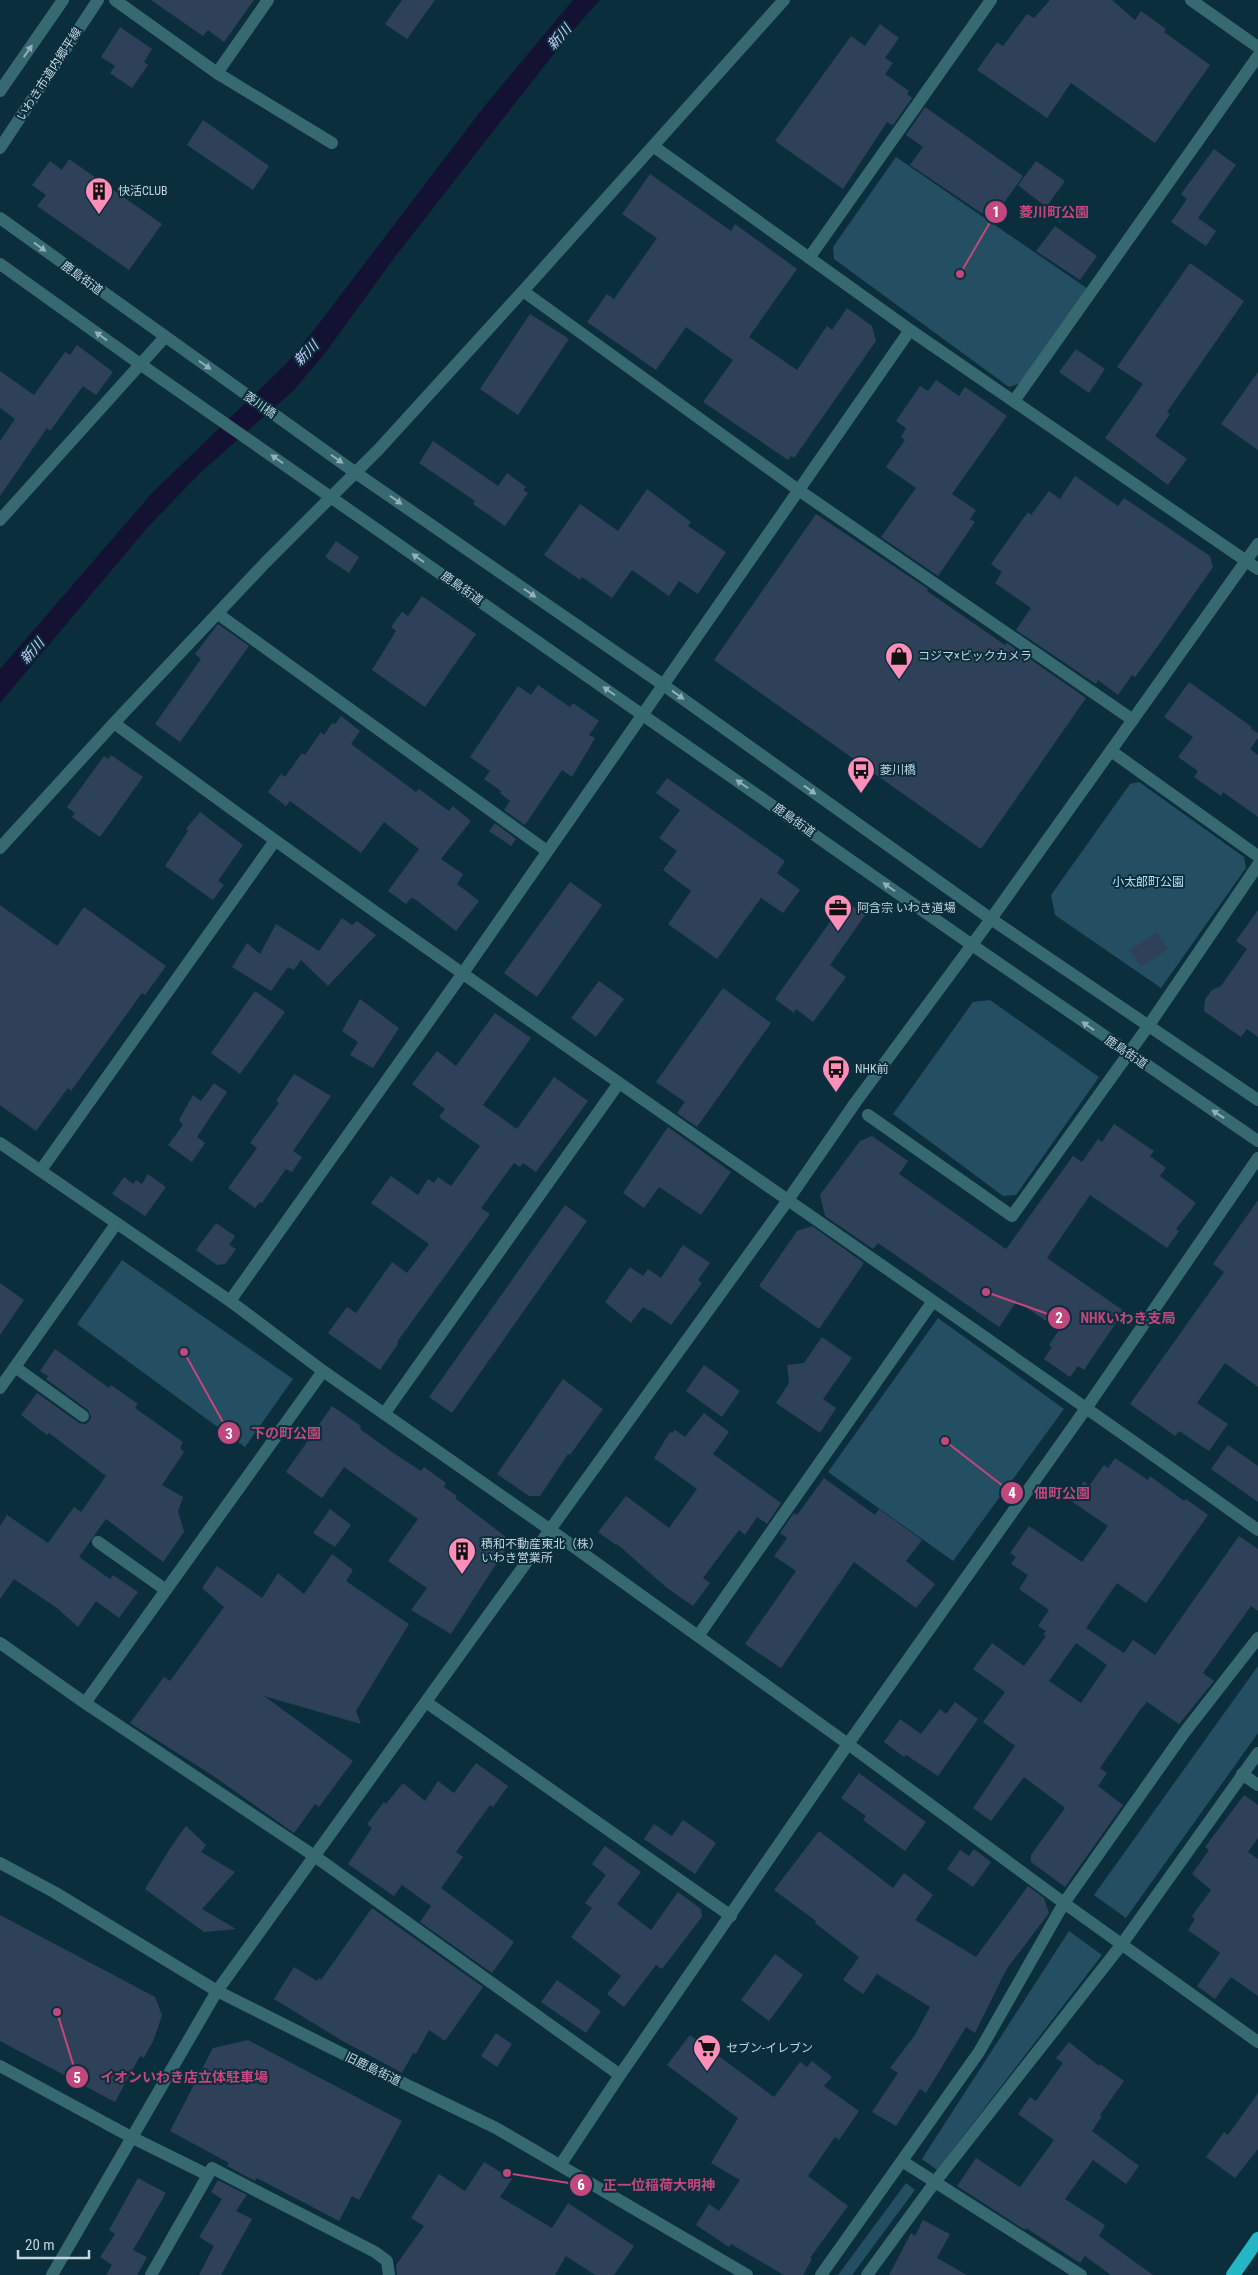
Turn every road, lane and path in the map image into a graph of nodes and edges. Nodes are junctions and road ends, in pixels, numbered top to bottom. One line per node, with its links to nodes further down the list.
1 (63, 0): 11 (street, one-way to 1)
2 (98, 0): 14 (street, いわき市道内郷平線)
3 (115, 0): 10 (street)
4 (268, 0): 10 (street)
5 (784, 0): 13 (street)
6 (991, 0): 16 (street)
7 (1191, 0): 8 (street)
8 (1258, 47)
9 (1258, 56): 22 (street)
10 (217, 73): 12 (street)
11 (0, 91)
12 (332, 143)
13 (653, 146): 16 (street); 18 (street)
14 (0, 148)
15 (0, 218): 20 (street, 鹿島街道, one-way to 20)
16 (809, 258): 19 (street)
17 (0, 264): 21 (street, one-way to 17)
18 (523, 291): 23 (street); 24 (street)
19 (910, 330): 22 (street); 24 (street)
20 (165, 337): 21 (street); 23 (street, 菱川橋, one-way to 23)
21 (140, 364): 25 (street, one-way to 21); 26 (street)
22 (1014, 401): 28 (street)
23 (356, 473): 25 (street); 31 (street, one-way to 31)
24 (797, 489): 31 (street); 33 (street)
25 (332, 497): 30 (street); 32 (street, 鹿島街道, one-way to 25)
26 (0, 520)
27 (1258, 544): 28 (street)
28 (1246, 561): 29 (street); 33 (street)
29 (1258, 570)
30 (218, 614): 34 (street); 38 (street)
31 (662, 684): 32 (street); 41 (street, one-way to 41)
32 (642, 714): 38 (street); 42 (street, 鹿島街道, one-way to 32)
33 (1133, 720): 35 (street)
34 (114, 723): 36 (street); 37 (street)
35 (1111, 751): 39 (street); 41 (street)
36 (274, 842): 43 (street); 52 (street)
37 (0, 848)
38 (547, 851): 43 (street)
39 (1258, 856)
40 (1258, 865): 44 (street)
41 (991, 919): 42 (street); 44 (street)
42 (972, 945): 45 (street, 鹿島街道, one-way to 42); 53 (street)
43 (462, 973): 46 (street); 55 (street)
44 (1149, 1025): 45 (street); 47 (street)
45 (1128, 1054): 48 (street); 49 (street, 鹿島街道, one-way to 45)
46 (619, 1082): 53 (street); 61 (street)
47 (1258, 1100)
48 (868, 1115)
49 (1258, 1142)
50 (0, 1143): 52 (street)
51 (1258, 1158): 60 (street)
52 (40, 1170): 54 (street)
53 (788, 1200): 56 (street); 63 (street)
54 (116, 1224): 55 (street); 57 (street)
55 (230, 1301): 58 (street)
56 (933, 1301): 60 (street); 67 (street)
57 (15, 1367): 59 (street); 62 (street)
58 (322, 1371): 61 (street); 66 (street)
59 (0, 1388)
60 (1087, 1407): 64 (street); 72 (street)
61 (384, 1414): 63 (street)
62 (83, 1416)
63 (549, 1529): 67 (street); 70 (street)
64 (1258, 1530)
65 (98, 1542): 66 (street)
66 (166, 1590): 71 (street)
67 (698, 1636): 72 (street)
68 (1258, 1638): 78 (street)
69 (0, 1643): 71 (street)
70 (426, 1702): 76 (street); 79 (street)
71 (85, 1703): 76 (street)
72 (848, 1744): 78 (street); 79 (street)
73 (1258, 1753): 74 (street)
74 (1242, 1774): 75 (street); 80 (street)
75 (1258, 1785)
76 (313, 1855): 81 (street); 84 (street)
77 (0, 1863): 81 (street, 旧鹿島街道)
78 (1064, 1903): 80 (street); 86 (street)
79 (731, 1916): 84 (street)
80 (1122, 1944): 82 (street); 89 (street)
81 (217, 1991): 85 (street); 87 (street, 旧鹿島街道)
82 (1258, 2042)
83 (0, 2066): 85 (street)
84 (620, 2074): 87 (street)
85 (130, 2137): 88 (street); 91 (street)
86 (902, 2161): 89 (street); 95 (street)
87 (561, 2164): 94 (street, 旧鹿島街道)
88 (208, 2175): 92 (street); 93 (street)
89 (936, 2182): 96 (street); 97 (street)
90 (1258, 2239): 98 (highway)
91 (52, 2275)
92 (151, 2275)
93 (389, 2275)
94 (747, 2275)
95 (821, 2275)
96 (867, 2275)
97 (1081, 2275)
98 (1233, 2275)

